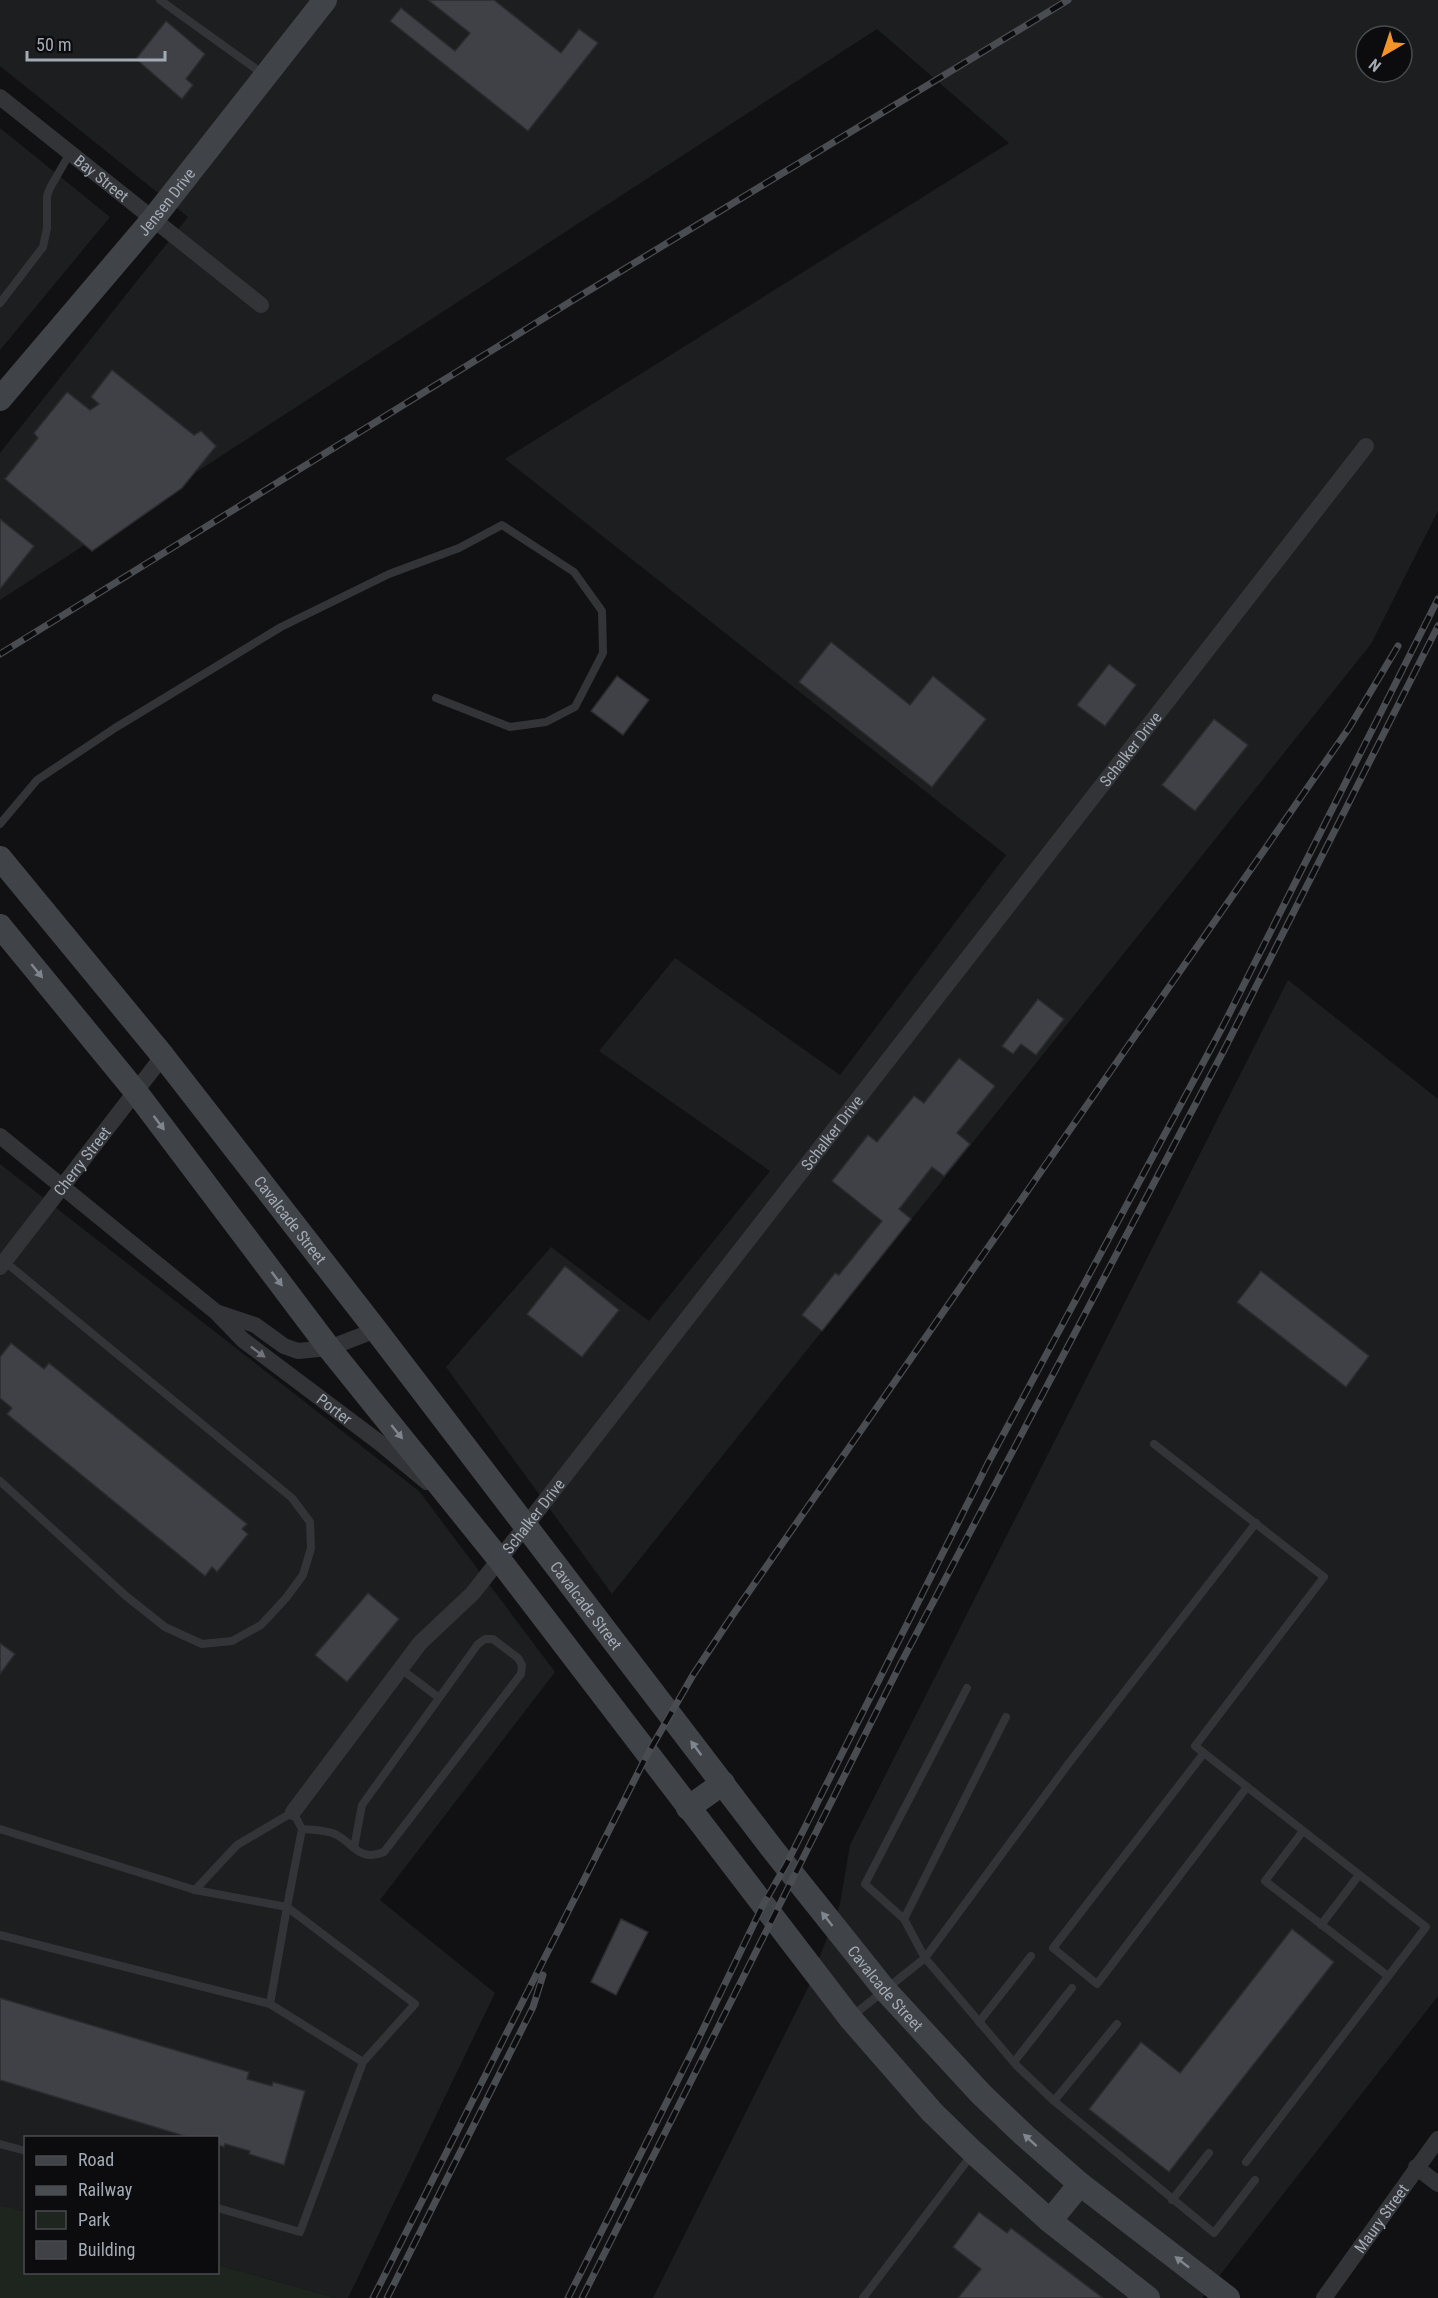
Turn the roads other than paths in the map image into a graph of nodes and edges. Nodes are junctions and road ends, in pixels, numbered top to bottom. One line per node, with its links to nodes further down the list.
1 (160, 0): 3 (lane)
2 (325, 0): 3 (main road, Jensen Drive)
3 (266, 76): 6 (main road, Jensen Drive)
4 (0, 97): 5 (street, Bay Street)
5 (70, 153): 6 (street, Bay Street); 7 (lane)
6 (153, 219): 8 (street, Bay Street); 9 (main road, Jensen Drive)
7 (0, 303)
8 (261, 305)
9 (0, 399)
10 (1366, 446): 27 (street, Schalker Drive)
11 (436, 698): 12 (lane)
12 (0, 824)
13 (0, 858): 15 (main road, Cavalcade Street)
14 (0, 926): 16 (main road, one-way to 16)
15 (163, 1056): 16 (street, Cherry Street); 21 (main road, Cavalcade Street)
16 (136, 1092): 18 (street, Cherry Street); 22 (main road, one-way to 22)
17 (0, 1136): 18 (street, Porter)
18 (63, 1185): 19 (street, Cherry Street); 20 (street, Porter)
19 (2, 1264): 24 (lane)
20 (216, 1312): 22 (street, Porter); 25 (street, Porter, one-way to 25)
21 (376, 1330): 22 (street, Porter); 27 (main road, Cavalcade Street)
22 (329, 1348): 25 (main road, one-way to 25)
23 (1154, 1444): 26 (lane)
24 (0, 1481)
25 (454, 1504): 28 (main road)
26 (1256, 1523): 33 (lane); 49 (lane)
27 (526, 1525): 28 (street, Schalker Drive); 34 (main road, Cavalcade Street, one-way to 27)
28 (499, 1559): 29 (street, Schalker Drive); 36 (main road)
29 (400, 1669): 31 (lane); 37 (street, Schalker Drive)
30 (967, 1688): 45 (lane)
31 (438, 1697): 41 (lane); 41 (lane)
32 (1006, 1717): 45 (lane)
33 (1204, 1753): 35 (lane); 35 (lane)
34 (723, 1783): 36 (main road); 52 (main road, Cavalcade Street, one-way to 34)
35 (1247, 1787): 40 (lane)
36 (688, 1808): 54 (main road)
37 (294, 1812): 39 (lane); 43 (lane)
38 (0, 1829): 43 (lane)
39 (302, 1829): 41 (lane); 44 (lane)
40 (1303, 1831): 42 (lane); 46 (lane)
41 (354, 1848)
42 (1359, 1875): 46 (lane); 50 (lane)
43 (195, 1890): 44 (lane)
44 (288, 1907): 53 (lane); 57 (lane)
45 (904, 1919): 49 (lane)
46 (1321, 1925): 50 (lane)
47 (0, 1935): 53 (lane)
48 (1031, 1956): 55 (lane)
49 (926, 1958): 52 (lane); 55 (lane)
50 (1388, 1976): 65 (lane)
51 (1072, 1988): 58 (lane)
52 (885, 1990): 54 (lane); 68 (main road, Cavalcade Street, one-way to 52)
53 (270, 2004): 57 (lane)
54 (850, 2018): 63 (main road)
55 (979, 2022): 58 (lane)
56 (1117, 2024): 59 (lane)
57 (363, 2062): 71 (lane)
58 (1014, 2062): 59 (lane)
59 (1054, 2101): 70 (lane)
60 (1438, 2139): 66 (street, Maury Street)
61 (0, 2144): 62 (lane)
62 (24, 2150)
63 (973, 2152): 72 (main road); 73 (lane)
64 (1209, 2152): 70 (lane)
65 (1246, 2162)
66 (1416, 2167): 69 (street); 76 (street, Maury Street)
67 (1255, 2180): 70 (lane)
68 (1080, 2184): 72 (main road); 75 (main road, Cavalcade Street, one-way to 68)
69 (1438, 2184)
70 (1172, 2200)
71 (219, 2208)
72 (1050, 2221): 74 (main road)
73 (863, 2298)
74 (1148, 2298)
75 (1228, 2298)
76 (1324, 2298)

